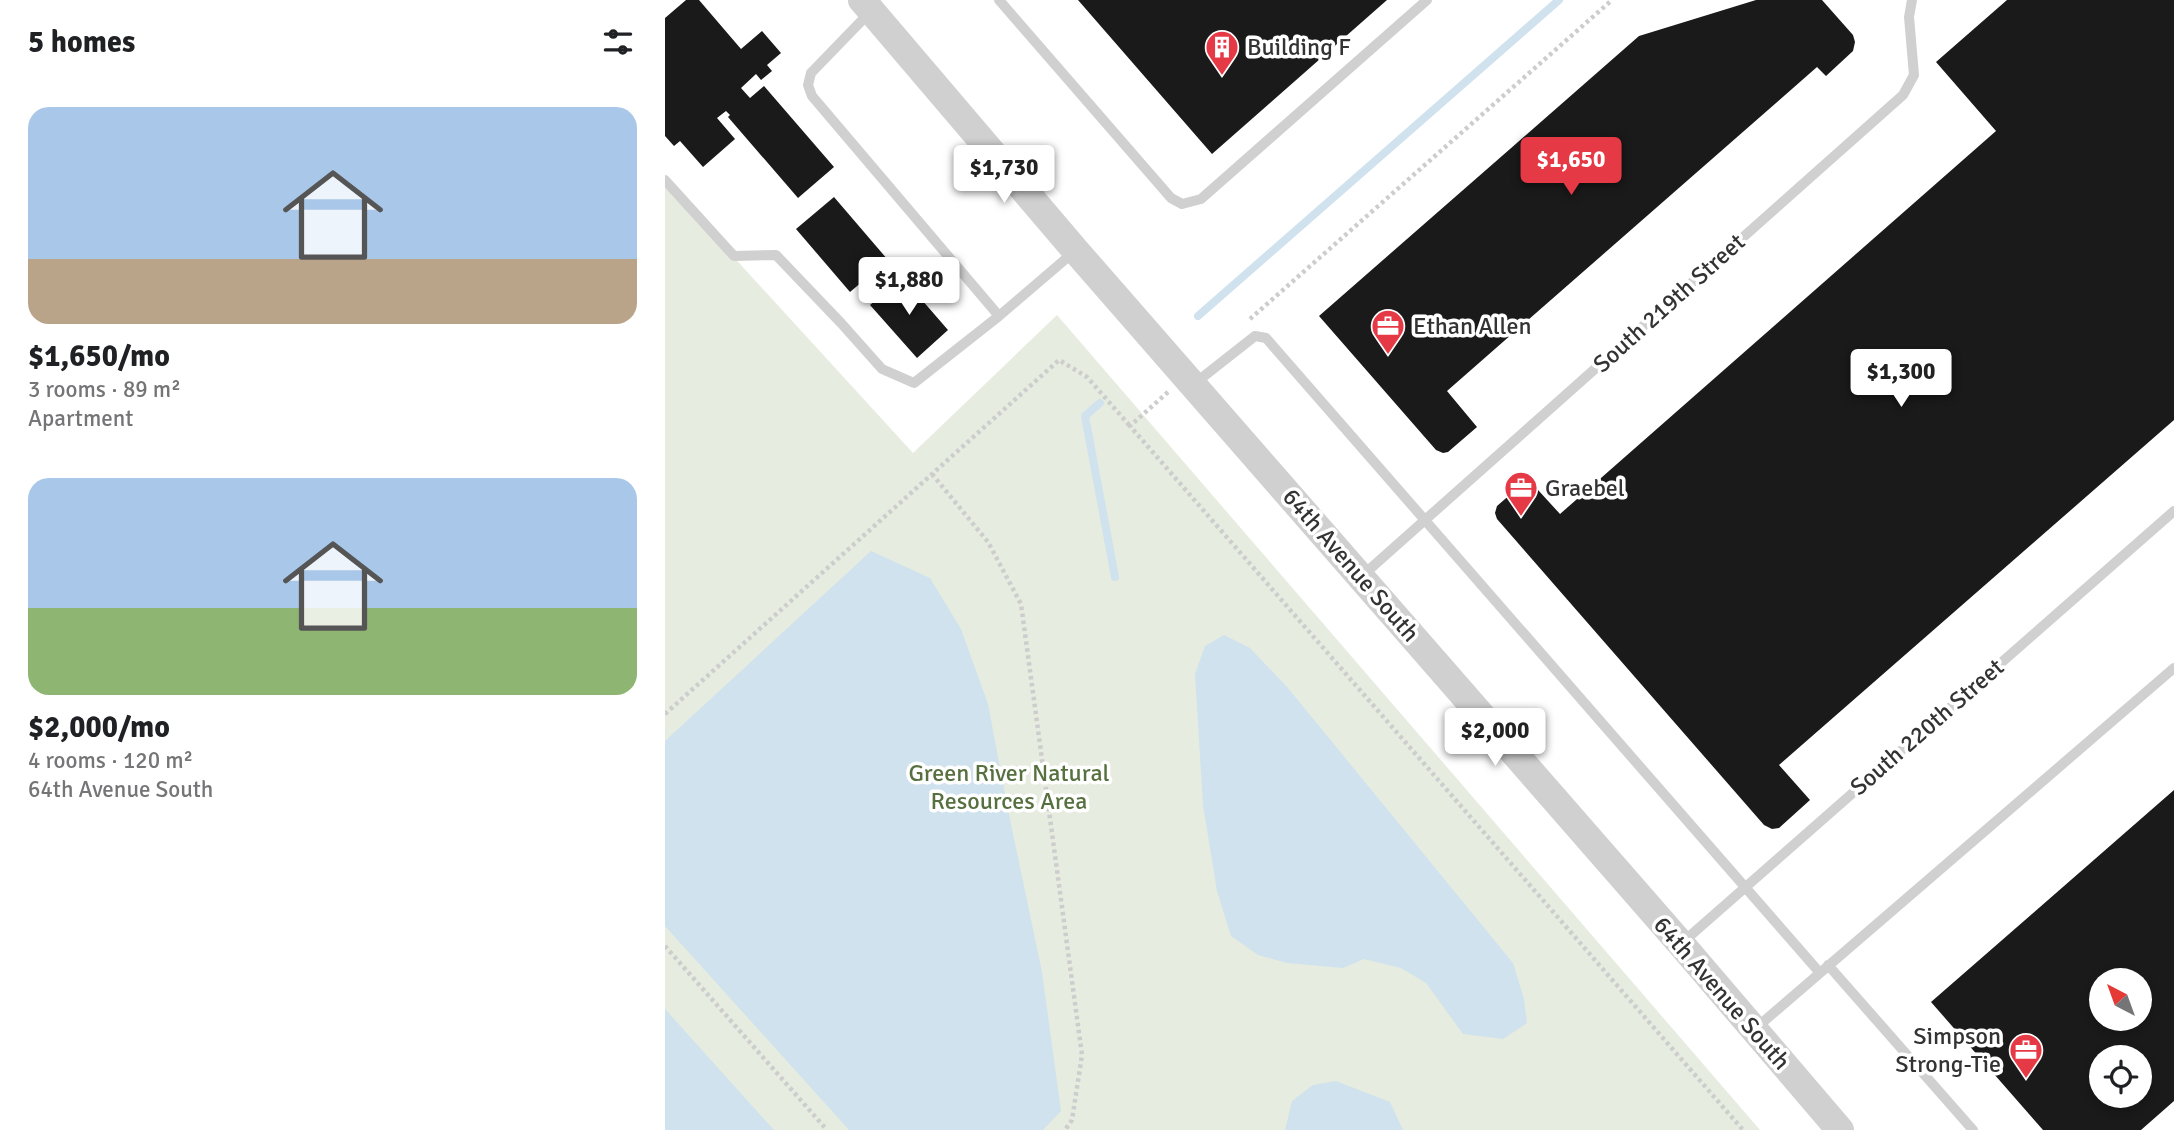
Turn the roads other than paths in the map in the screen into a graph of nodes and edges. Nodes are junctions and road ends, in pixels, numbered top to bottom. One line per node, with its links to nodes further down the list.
1 (999, 0): 2 (lane)
2 (1427, 0)
3 (1913, 0): 10 (lane, South 219th Street)
4 (866, 5): 6 (street, 64th Avenue South); 7 (lane)
5 (665, 180): 7 (lane)
6 (1076, 251): 7 (lane); 8 (street, 64th Avenue South)
7 (999, 316)
8 (1193, 384): 10 (lane); 11 (street, 64th Avenue South)
9 (2174, 511): 13 (lane, South 220th Street)
10 (1425, 520): 11 (lane, South 219th Street); 13 (lane)
11 (1361, 577): 14 (street, 64th Avenue South)
12 (2174, 668): 15 (lane)
13 (1745, 888): 14 (lane, South 220th Street); 15 (lane)
14 (1681, 944): 16 (street, 64th Avenue South)
15 (1824, 969): 16 (lane); 18 (lane)
16 (1754, 1030): 17 (street, 64th Avenue South)
17 (1840, 1130)
18 (1973, 1130)

